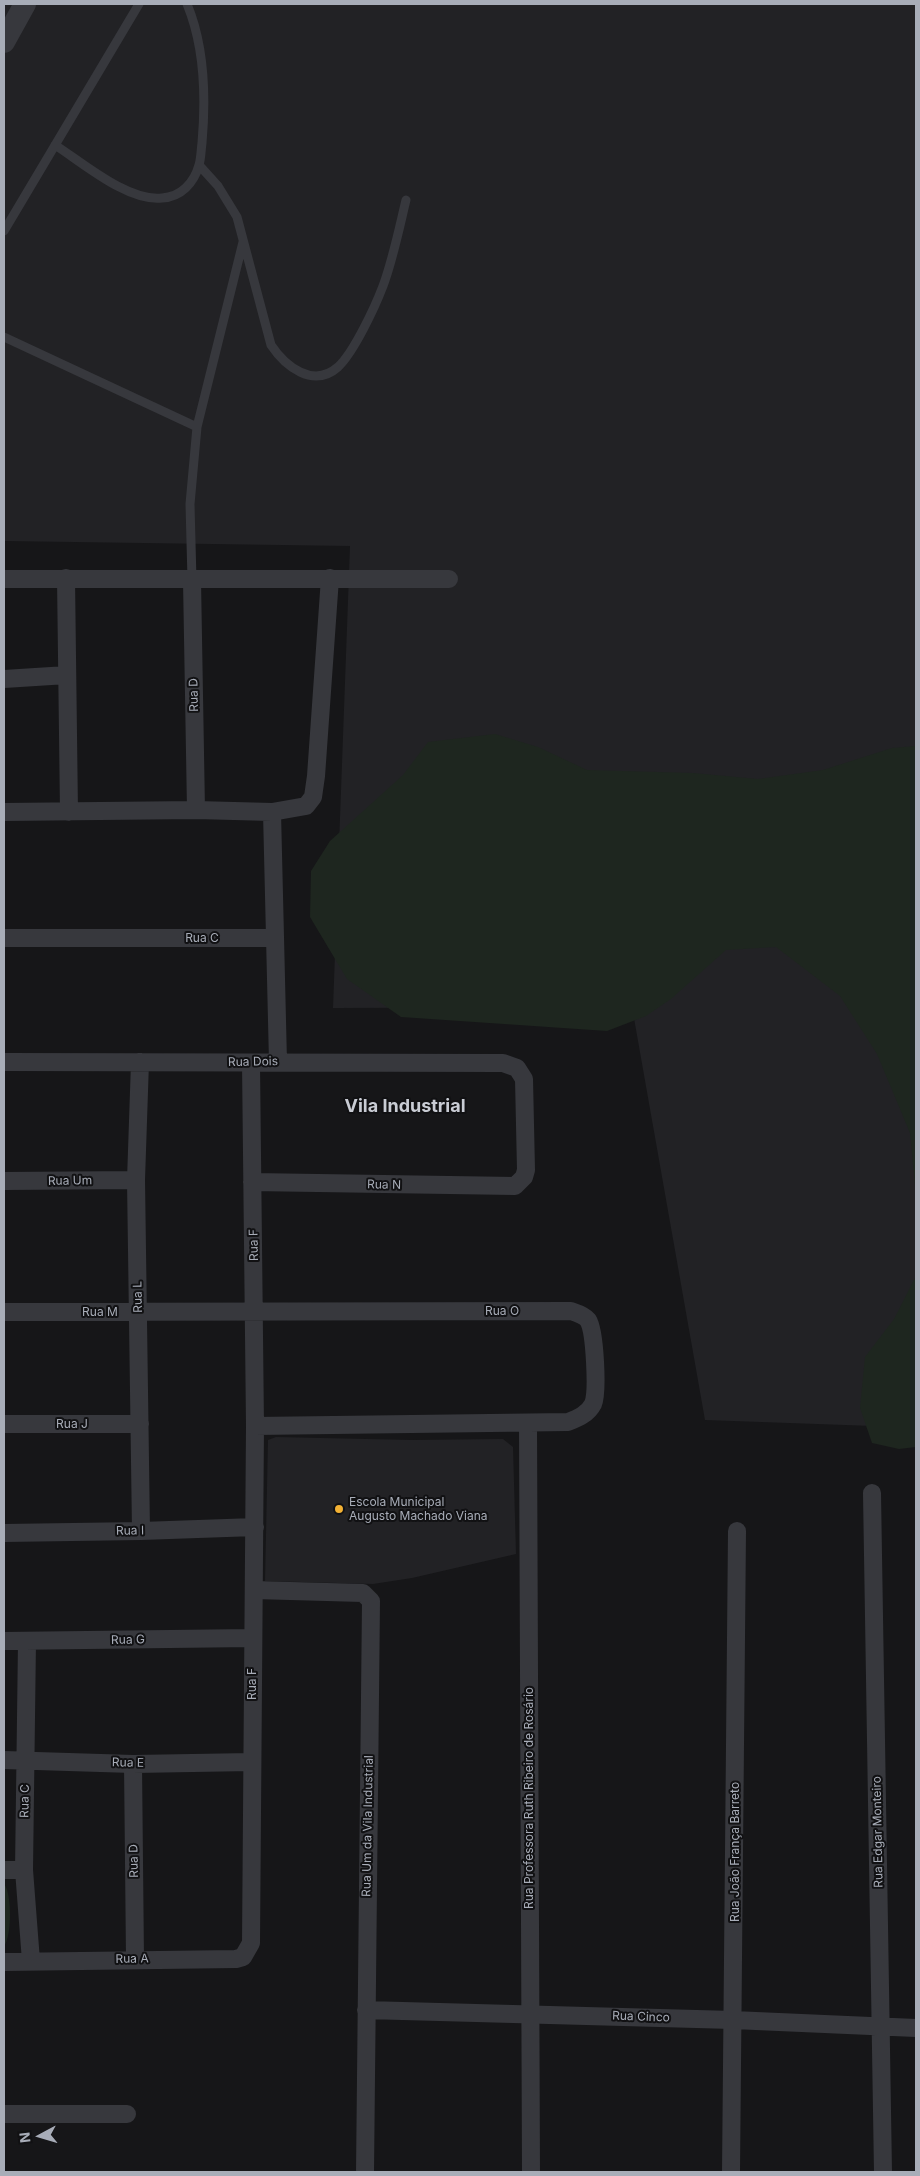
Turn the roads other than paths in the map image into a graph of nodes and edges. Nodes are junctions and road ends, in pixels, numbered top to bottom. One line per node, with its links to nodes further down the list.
1 (25, 4): 4 (street)
2 (138, 4): 5 (lane)
3 (187, 4): 6 (lane)
4 (4, 42)
5 (55, 145): 6 (lane); 8 (lane)
6 (200, 165): 9 (lane)
7 (406, 200): 9 (lane)
8 (4, 231)
9 (243, 242): 11 (lane)
10 (4, 337): 11 (lane)
11 (197, 427): 16 (lane)
12 (66, 578): 14 (street); 16 (street); 17 (street)
13 (330, 578): 15 (street); 16 (street); 22 (street)
14 (4, 579)
15 (449, 579)
16 (192, 580): 19 (street, Rua D)
17 (67, 675): 18 (street); 21 (street)
18 (4, 679)
19 (196, 810): 21 (street); 22 (street)
20 (4, 812): 21 (street)
21 (69, 812)
22 (272, 812): 24 (street)
23 (4, 938): 24 (street, Rua C)
24 (275, 938): 27 (street)
25 (4, 1062): 26 (street, Rua Dois)
26 (140, 1062): 28 (street, Rua Dois); 29 (street, Rua L)
27 (278, 1062): 28 (street, Rua Dois); 32 (street, Rua Dois)
28 (251, 1063): 31 (street, Rua F)
29 (136, 1180): 30 (street, Rua Um); 35 (street, Rua L)
30 (4, 1181)
31 (252, 1182): 32 (street, Rua N); 33 (street, Rua F)
32 (515, 1186)
33 (255, 1311): 35 (street, Rua M); 36 (street, Rua O); 39 (street, Rua F)
34 (4, 1312): 35 (street, Rua M)
35 (139, 1312): 38 (street, Rua L)
36 (528, 1423): 39 (street); 60 (street, Rua Professora Ruth Ribeiro de Rosário)
37 (4, 1424): 38 (street, Rua J)
38 (140, 1424): 42 (street, Rua L)
39 (256, 1426): 41 (street, Rua F)
40 (872, 1493): 62 (street, Rua Edgar Monteiro)
41 (255, 1527): 42 (street, Rua I); 45 (street, Rua F)
42 (141, 1531): 44 (street, Rua I)
43 (737, 1531): 61 (street, Rua João França Barreto)
44 (4, 1533)
45 (254, 1590): 46 (street, Rua F); 59 (street, Rua Um da Vila Industrial)
46 (252, 1638): 47 (street, Rua G); 51 (street, Rua F)
47 (27, 1641): 48 (street, Rua G); 50 (street, Rua C)
48 (4, 1642)
49 (4, 1760): 50 (street, Rua E)
50 (25, 1760): 52 (street, Rua E); 54 (street, Rua C)
51 (252, 1762): 52 (street, Rua E); 55 (street, Rua F)
52 (133, 1764): 56 (street, Rua D)
53 (4, 1870): 54 (street)
54 (24, 1870): 57 (street, Rua C)
55 (251, 1942): 56 (street, Rua A)
56 (135, 1959): 57 (street, Rua A)
57 (31, 1961): 58 (street, Rua A)
58 (4, 1962)
59 (366, 2010): 60 (street, Rua Cinco); 66 (street, Rua Um da Vila Industrial)
60 (530, 2014): 61 (street, Rua Cinco); 67 (street, Rua Professora Ruth Ribeiro de Rosário)
61 (733, 2020): 62 (street, Rua Cinco); 68 (street, Rua João França Barreto)
62 (881, 2027): 63 (street, Rua Cinco); 69 (street, Rua Edgar Monteiro)
63 (916, 2028)
64 (4, 2114): 65 (street)
65 (127, 2114)
66 (365, 2172)
67 (531, 2172)
68 (731, 2172)
69 (883, 2172)

